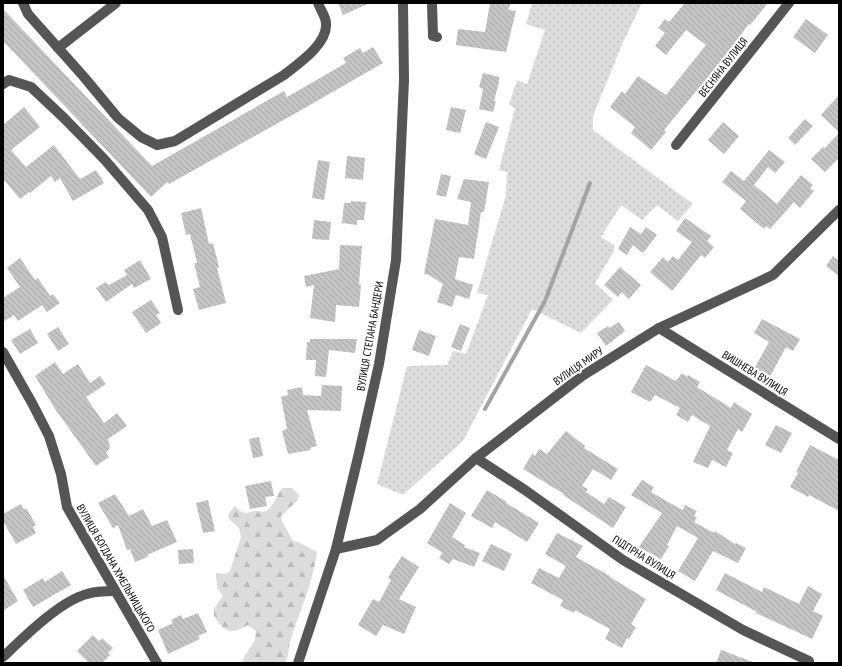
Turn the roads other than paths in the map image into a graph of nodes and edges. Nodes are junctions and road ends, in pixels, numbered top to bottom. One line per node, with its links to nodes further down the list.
1 (23, 3): 8 (street)
2 (116, 3): 8 (street)
3 (318, 3): 8 (street)
4 (403, 3): 17 (street, ВУЛИЦЯ СТЕПАНА БАНДЕРИ)
5 (432, 3): 7 (street)
6 (789, 3): 10 (street, ВЕСНЯНА ВУЛИЦЯ)
7 (437, 37)
8 (58, 48)
9 (6, 82): 12 (street)
10 (676, 146)
11 (839, 210): 13 (street, ВУЛИЦЯ МИРУ)
12 (178, 310)
13 (659, 328): 15 (street, ВИШНЕВА ВУЛИЦЯ); 16 (street, ВУЛИЦЯ МИРУ)
14 (3, 352): 18 (street, ВУЛИЦЯ БОГДАНА ХМЕЛЬНИЦЬКОГО)
15 (839, 439)
16 (476, 458): 17 (street, ВУЛИЦЯ МИРУ); 20 (street, ПІДГІРНА ВУЛИЦЯ)
17 (336, 549): 22 (street, ВУЛИЦЯ СТЕПАНА БАНДЕРИ)
18 (115, 591): 19 (street); 21 (street, ВУЛИЦЯ БОГДАНА ХМЕЛЬНИЦЬКОГО)
19 (3, 656)
20 (809, 661)
21 (156, 663)
22 (298, 663)

